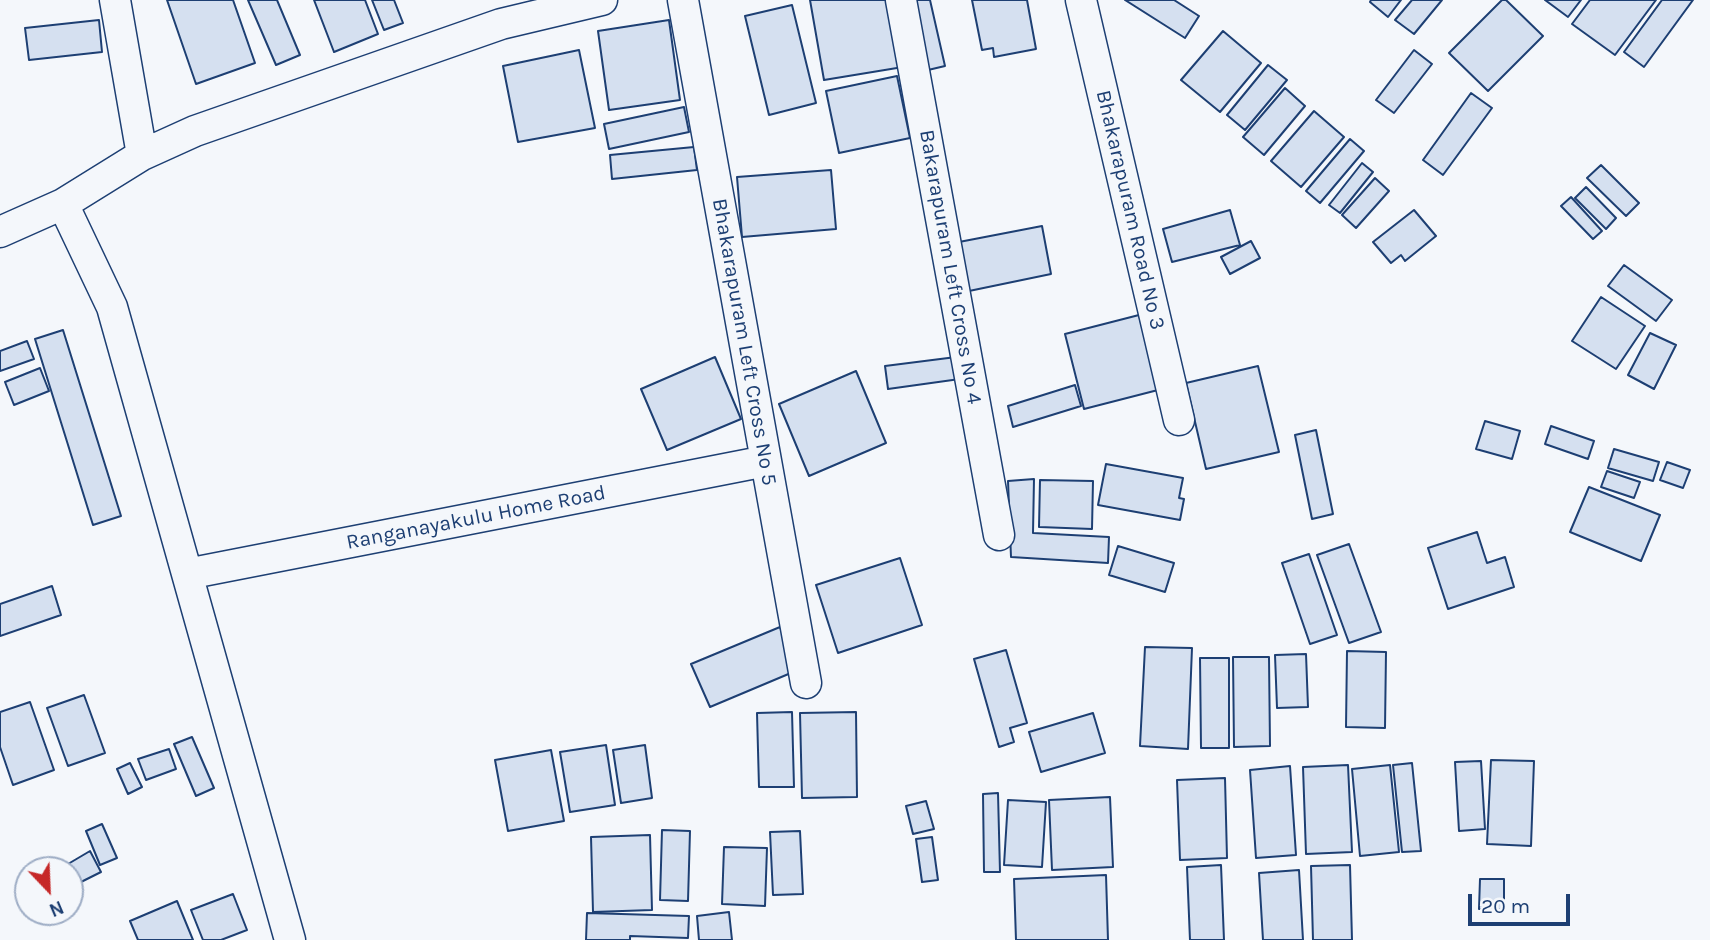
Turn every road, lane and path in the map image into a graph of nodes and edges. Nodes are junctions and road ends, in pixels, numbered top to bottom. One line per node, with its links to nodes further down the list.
1 (115, 0): 6 (street)
2 (602, 0): 6 (street)
3 (683, 0): 10 (street, Bhakarapuram Left Cross No 5)
4 (901, 0): 11 (street, Bakarapuram Left Cross No 4)
5 (1081, 0): 9 (street, Bhakarapuram Road No 3)
6 (142, 155): 7 (street)
7 (63, 204): 8 (street); 12 (street)
8 (0, 232)
9 (1179, 420)
10 (766, 461): 12 (street, Ranganayakulu Home Road); 13 (street, Bhakarapuram Left Cross No 5)
11 (999, 535)
12 (187, 574): 14 (street)
13 (806, 683)
14 (290, 940)

